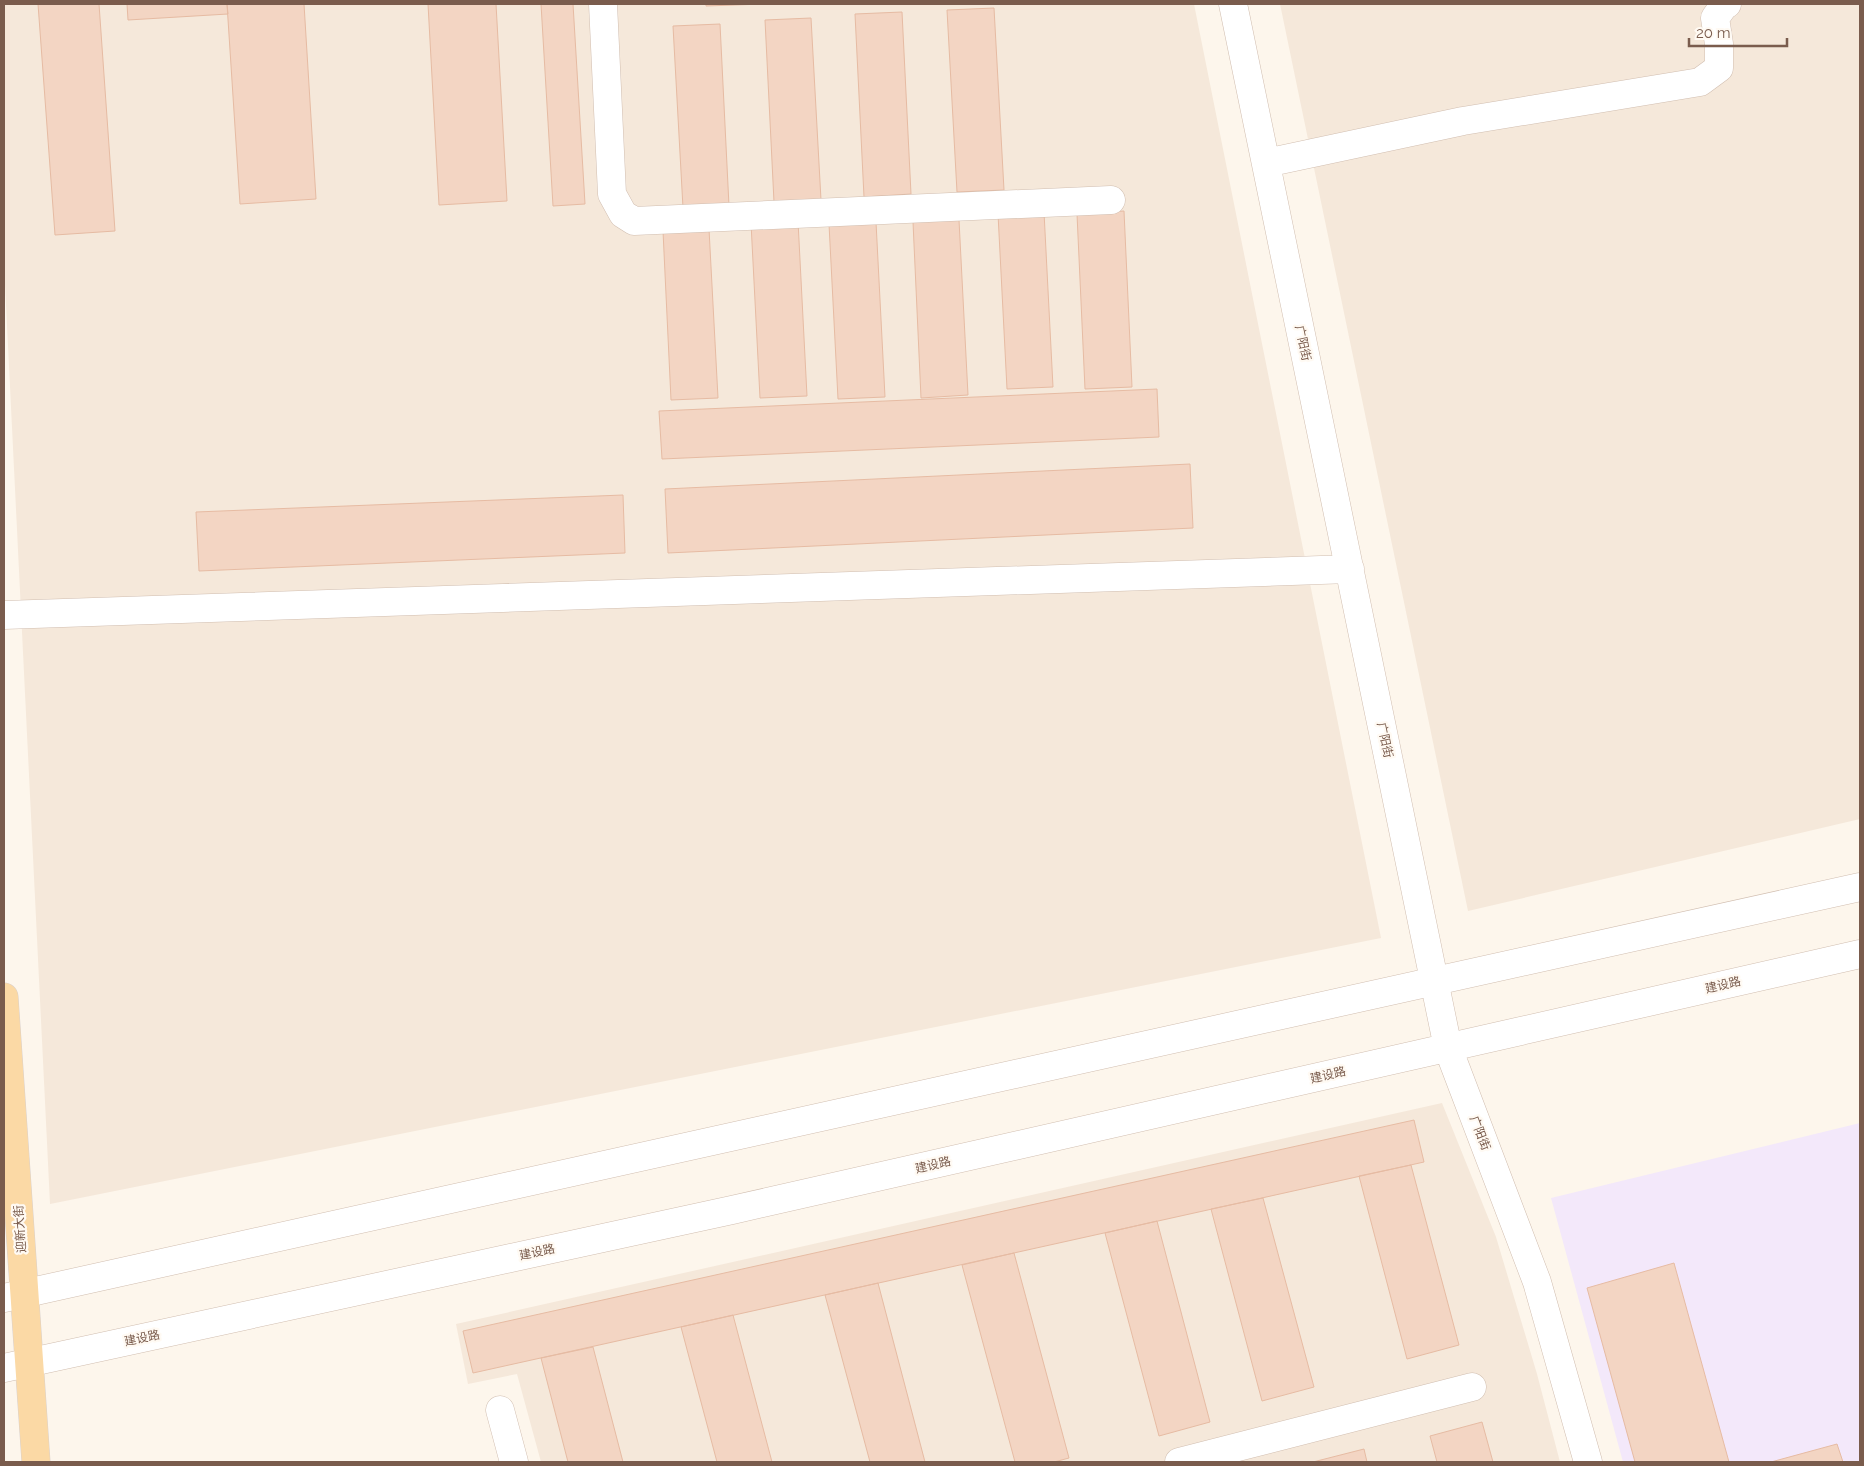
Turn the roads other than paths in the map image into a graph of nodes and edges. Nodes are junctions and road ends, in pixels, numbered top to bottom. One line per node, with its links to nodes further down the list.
1 (603, 4): 5 (street)
2 (1233, 4): 4 (street, 广阳街)
3 (1727, 4): 4 (street)
4 (1266, 163): 6 (street, 广阳街)
5 (1111, 200)
6 (1350, 569): 7 (street); 10 (street, 广阳街)
7 (4, 615)
8 (1860, 887): 10 (street)
9 (1860, 954): 12 (street, 建设路)
10 (1434, 981): 12 (street, 广阳街); 13 (street)
11 (4, 997): 13 (main road, 迎新大街)
12 (1448, 1048): 14 (street, 建设路); 20 (street, 广阳街)
13 (14, 1295): 14 (main road, 迎新大街)
14 (16, 1365): 17 (main road, 迎新大街)
15 (1472, 1387): 19 (street)
16 (500, 1410): 18 (street)
17 (36, 1462)
18 (514, 1462)
19 (1179, 1462)
20 (1588, 1462)

